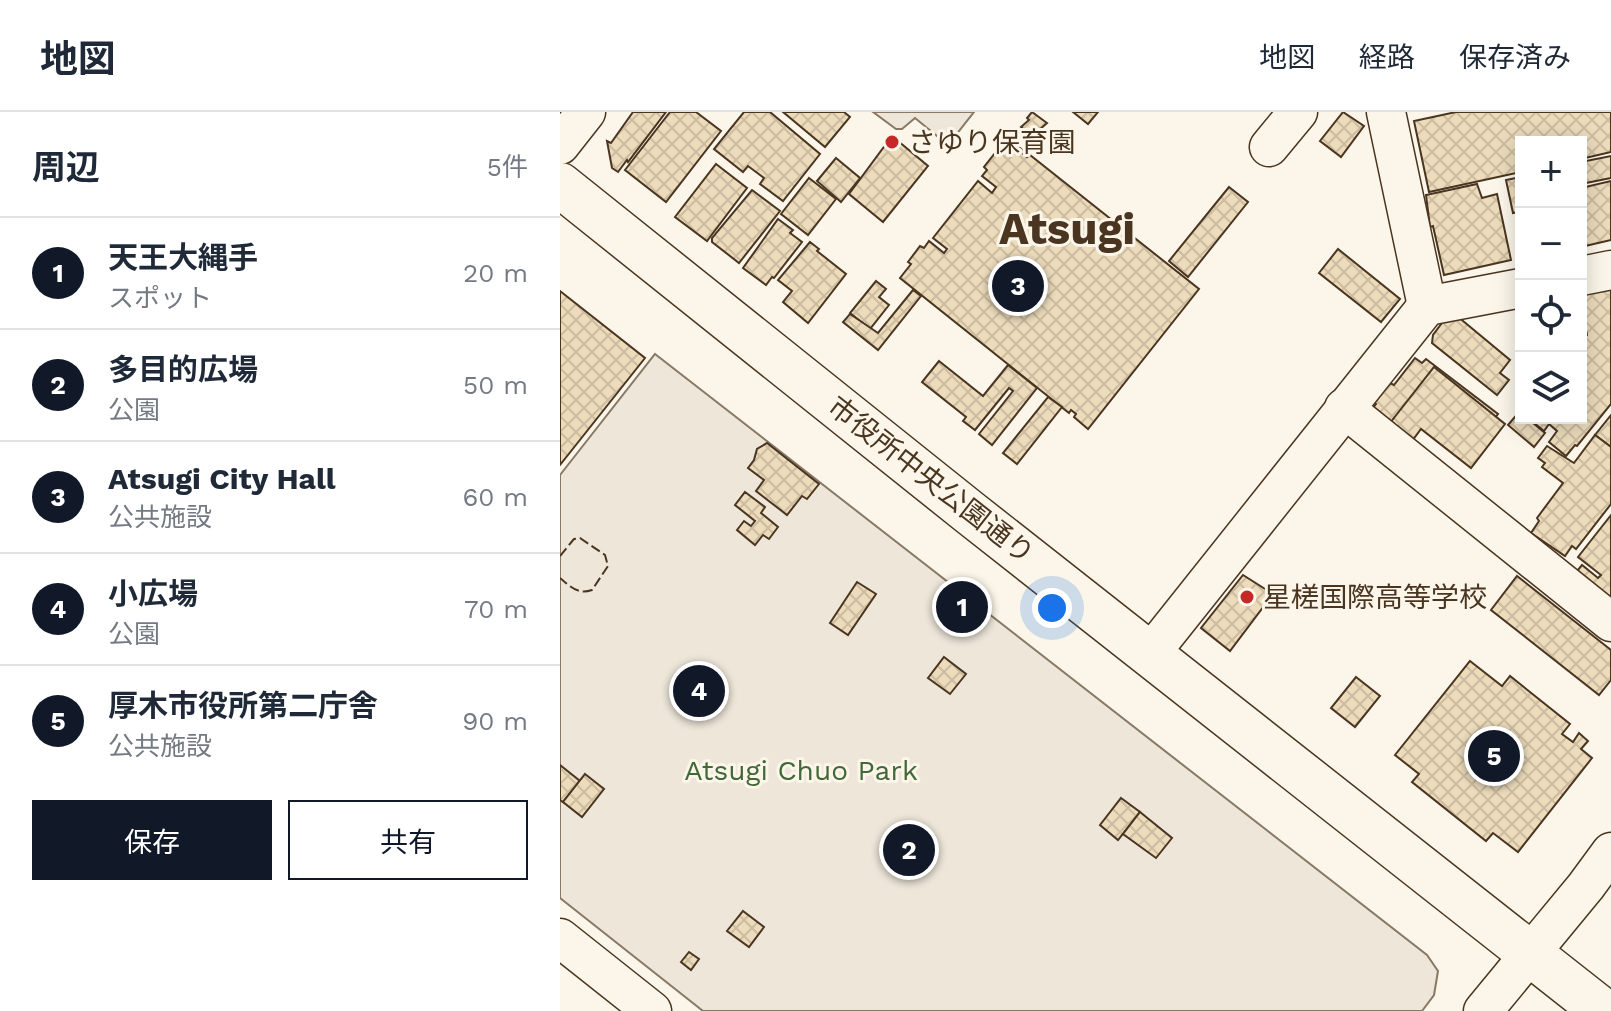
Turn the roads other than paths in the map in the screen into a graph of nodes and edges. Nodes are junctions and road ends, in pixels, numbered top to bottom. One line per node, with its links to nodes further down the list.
1 (586, 112): 4 (street)
2 (1298, 112): 5 (street)
3 (1386, 112): 10 (street)
4 (560, 145)
5 (1269, 147)
6 (560, 185): 13 (main road, 市役所中央公園通り)
7 (1611, 270): 8 (street)
8 (1587, 275)
9 (1515, 289): 10 (street)
10 (1427, 306): 11 (street)
11 (1344, 408): 12 (street); 13 (street)
12 (1611, 622)
13 (1150, 654): 16 (main road, 市役所中央公園通り)
14 (1611, 852): 16 (street)
15 (560, 938): 17 (street)
16 (1530, 953): 18 (street); 19 (main road, 市役所中央公園通り)
17 (652, 1011)
18 (1483, 1011)
19 (1603, 1011)

